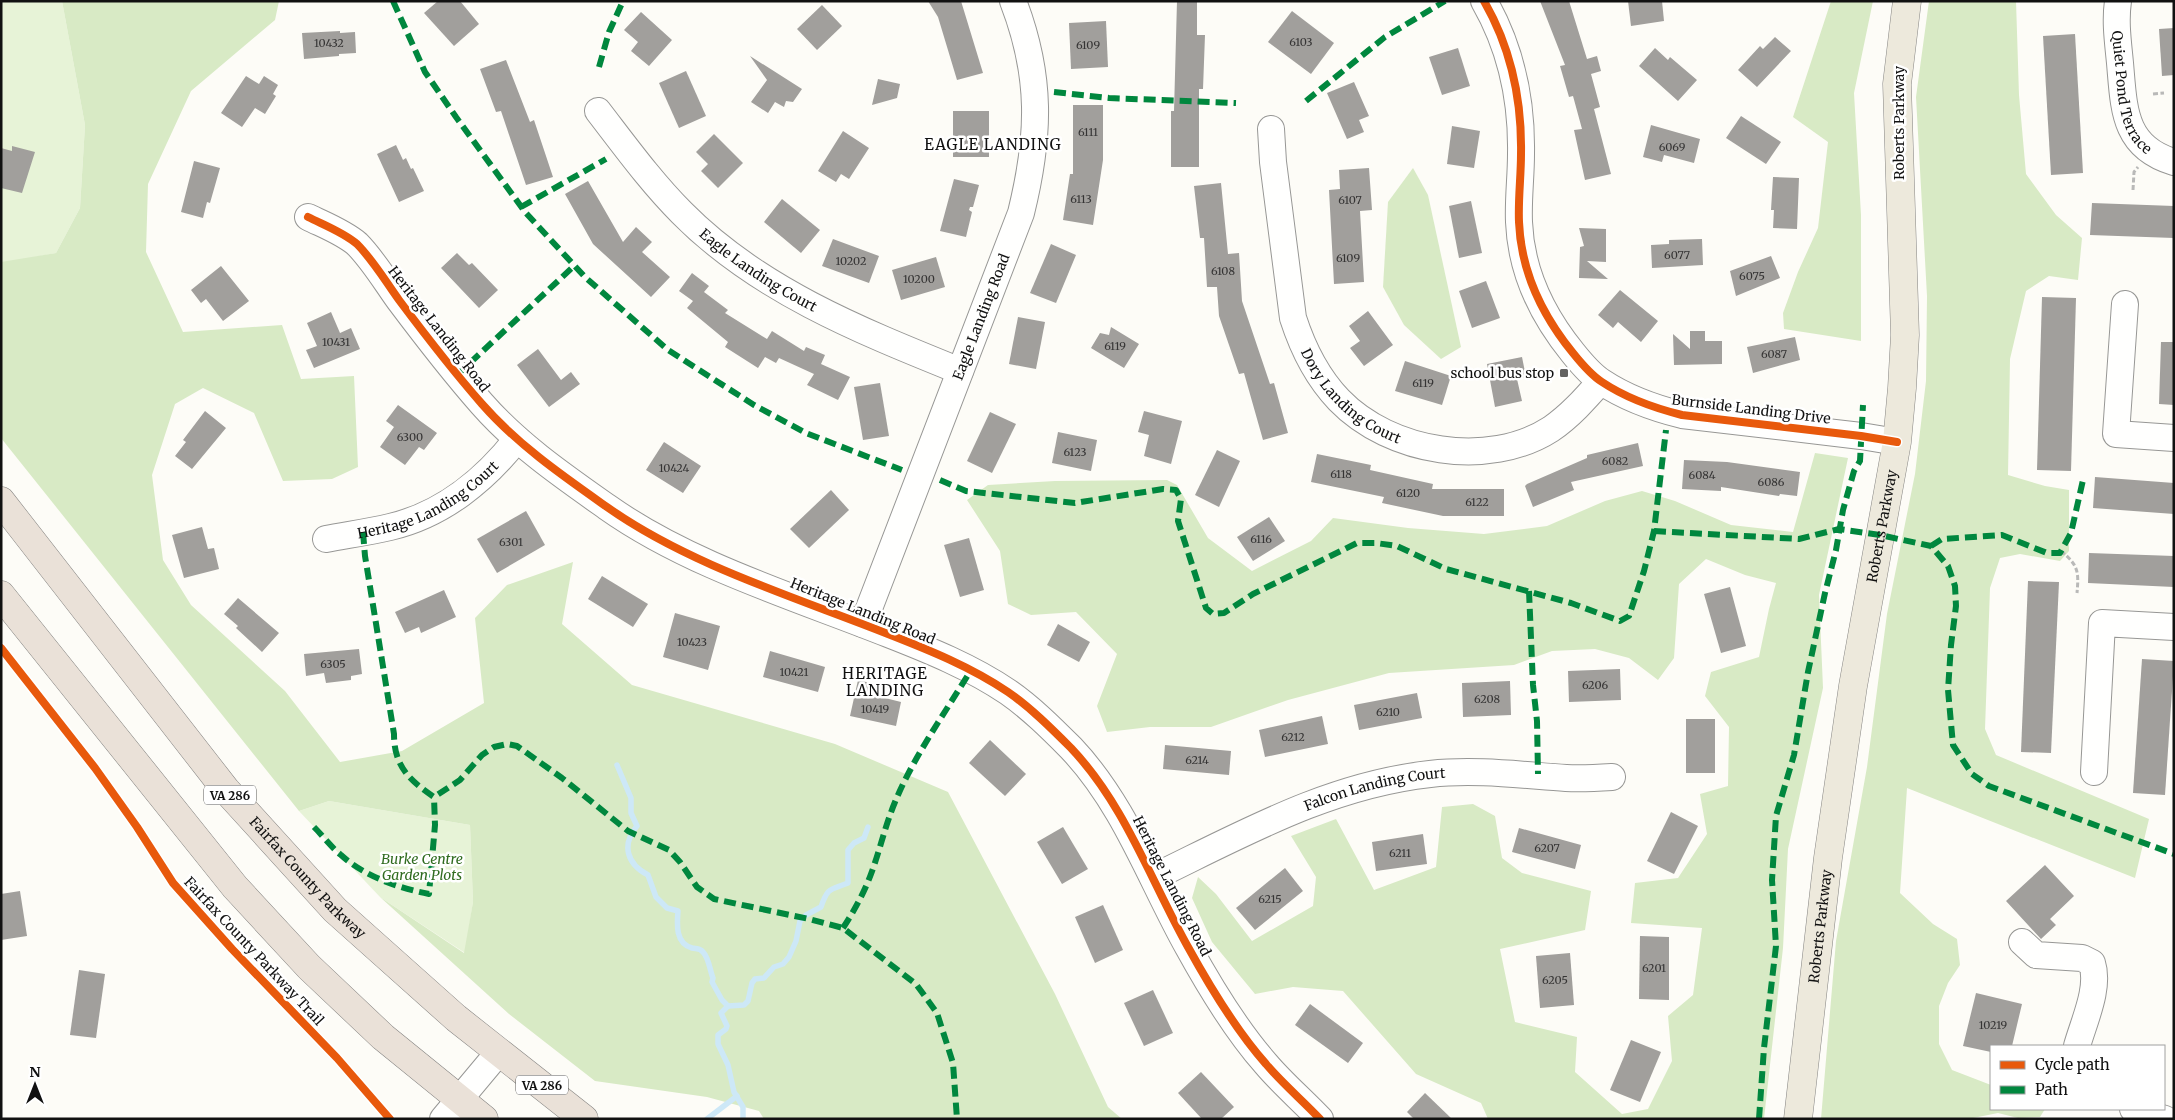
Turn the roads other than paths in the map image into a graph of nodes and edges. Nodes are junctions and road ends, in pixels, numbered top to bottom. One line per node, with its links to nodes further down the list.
1 (1013, 1): 10 (street, Eagle Landing Road)
2 (1484, 1): 11 (street, Burnside Landing Drive)
3 (1907, 1): 14 (main road, Roberts Parkway)
4 (2118, 1): 7 (street, Quiet Pond Terrace)
5 (598, 111): 10 (street, Eagle Landing Court)
6 (1271, 129): 11 (street, Dory Landing Court)
7 (2174, 162)
8 (308, 216): 13 (street, Heritage Landing Road)
9 (2125, 304): 12 (street)
10 (960, 371): 18 (street, Eagle Landing Road)
11 (1600, 382): 14 (street, Burnside Landing Drive)
12 (2174, 438)
13 (517, 439): 16 (street, Heritage Landing Court); 18 (street, Heritage Landing Road)
14 (1897, 442): 25 (main road, Roberts Parkway)
15 (1, 501): 26 (highway, Fairfax County Parkway / VA 286)
16 (326, 539)
17 (1, 595): 27 (highway)
18 (862, 624): 22 (street, Heritage Landing Road)
19 (2174, 627): 20 (street)
20 (2094, 772)
21 (1612, 777): 22 (street, Falcon Landing Court)
22 (1154, 877): 31 (street, Heritage Landing Road)
23 (2022, 942): 24 (street)
24 (2077, 1045)
25 (1807, 1048): 32 (main road, Roberts Parkway); 33 (main road, Roberts Parkway)
26 (499, 1052): 27 (street); 30 (highway, Fairfax County Parkway / VA 286)
27 (451, 1110): 29 (highway)
28 (2136, 1110): 34 (street)
29 (484, 1119)
30 (584, 1119)
31 (1320, 1119)
32 (1798, 1119)
33 (1805, 1119)
34 (2165, 1119)

